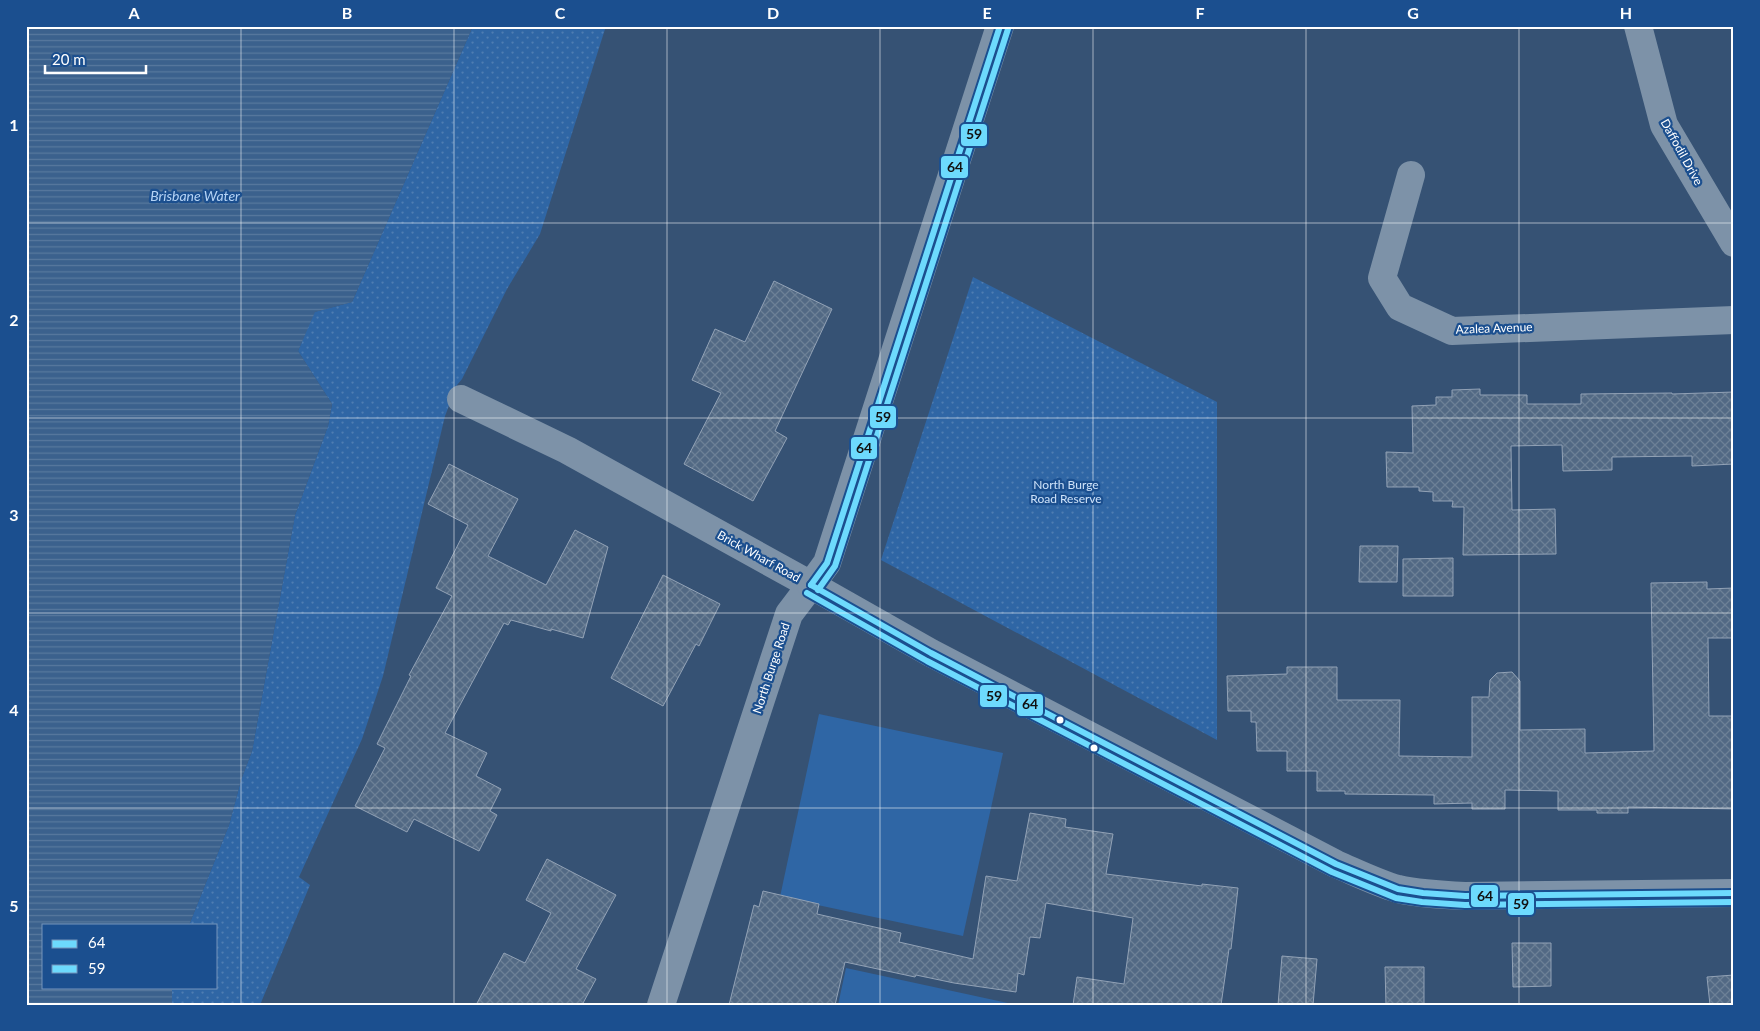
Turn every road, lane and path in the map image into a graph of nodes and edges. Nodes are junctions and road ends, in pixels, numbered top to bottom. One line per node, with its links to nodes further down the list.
1 (1000, 26): 7 (street, North Burge Road)
2 (1638, 26): 4 (street, Daffodil Drive)
3 (1412, 175): 5 (street, Azalea Avenue)
4 (1734, 243)
5 (1734, 320)
6 (461, 399): 7 (street, Brick Wharf Road)
7 (811, 585): 8 (street, Brick Wharf Road); 9 (street, North Burge Road)
8 (1734, 892)
9 (661, 1005)

